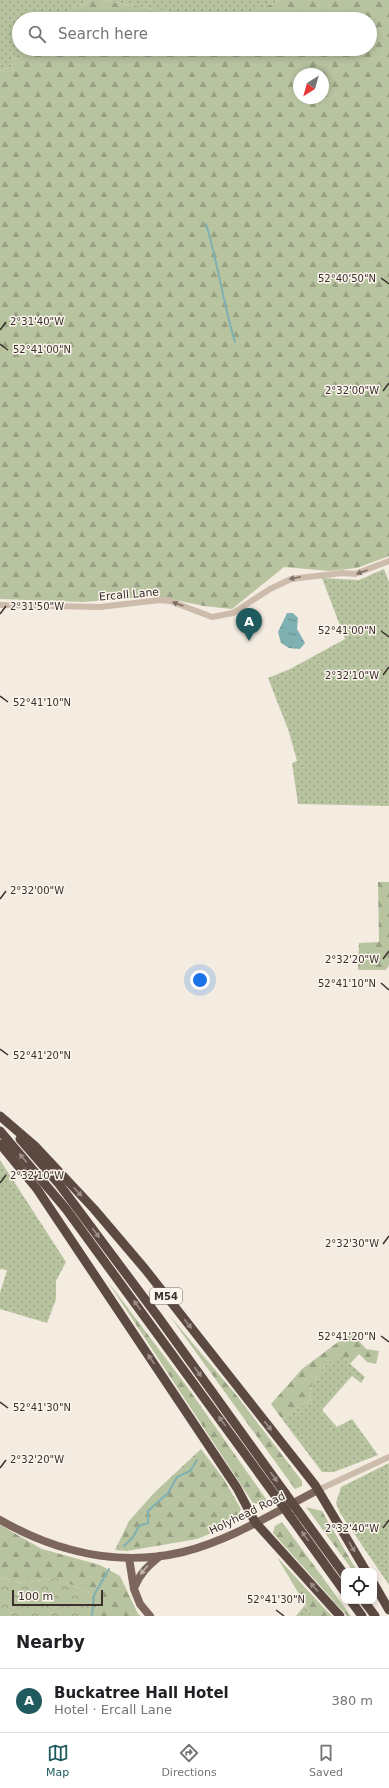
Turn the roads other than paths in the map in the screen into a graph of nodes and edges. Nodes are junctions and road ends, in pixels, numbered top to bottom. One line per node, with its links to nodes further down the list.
1 (389, 561): 2 (street, Ercall Lane, one-way to 2)
2 (0, 605)
3 (0, 1116): 7 (highway, M54, one-way to 7); 13 (highway, M54, one-way to 13, bridge)
4 (0, 1131): 14 (highway, M54, one-way to 4, bridge)
5 (0, 1144): 9 (highway, one-way to 5)
6 (389, 1457): 7 (street)
7 (318, 1490): 9 (main road, Holyhead Road); 12 (highway, one-way to 12)
8 (0, 1520): 11 (main road, Holyhead Road)
9 (255, 1522): 10 (main road, Holyhead Road); 21 (highway, one-way to 9)
10 (160, 1556): 11 (main road, Holyhead Road); 15 (main road, one-way to 15)
11 (129, 1558): 15 (main road)
12 (364, 1568)
13 (341, 1570)
14 (341, 1587)
15 (134, 1589): 20 (main road)
16 (377, 1589): 19 (highway)
17 (354, 1604): 22 (highway)
18 (366, 1604): 23 (highway)
19 (389, 1610)
20 (150, 1616)
21 (340, 1616)
22 (362, 1616)
23 (375, 1616)

